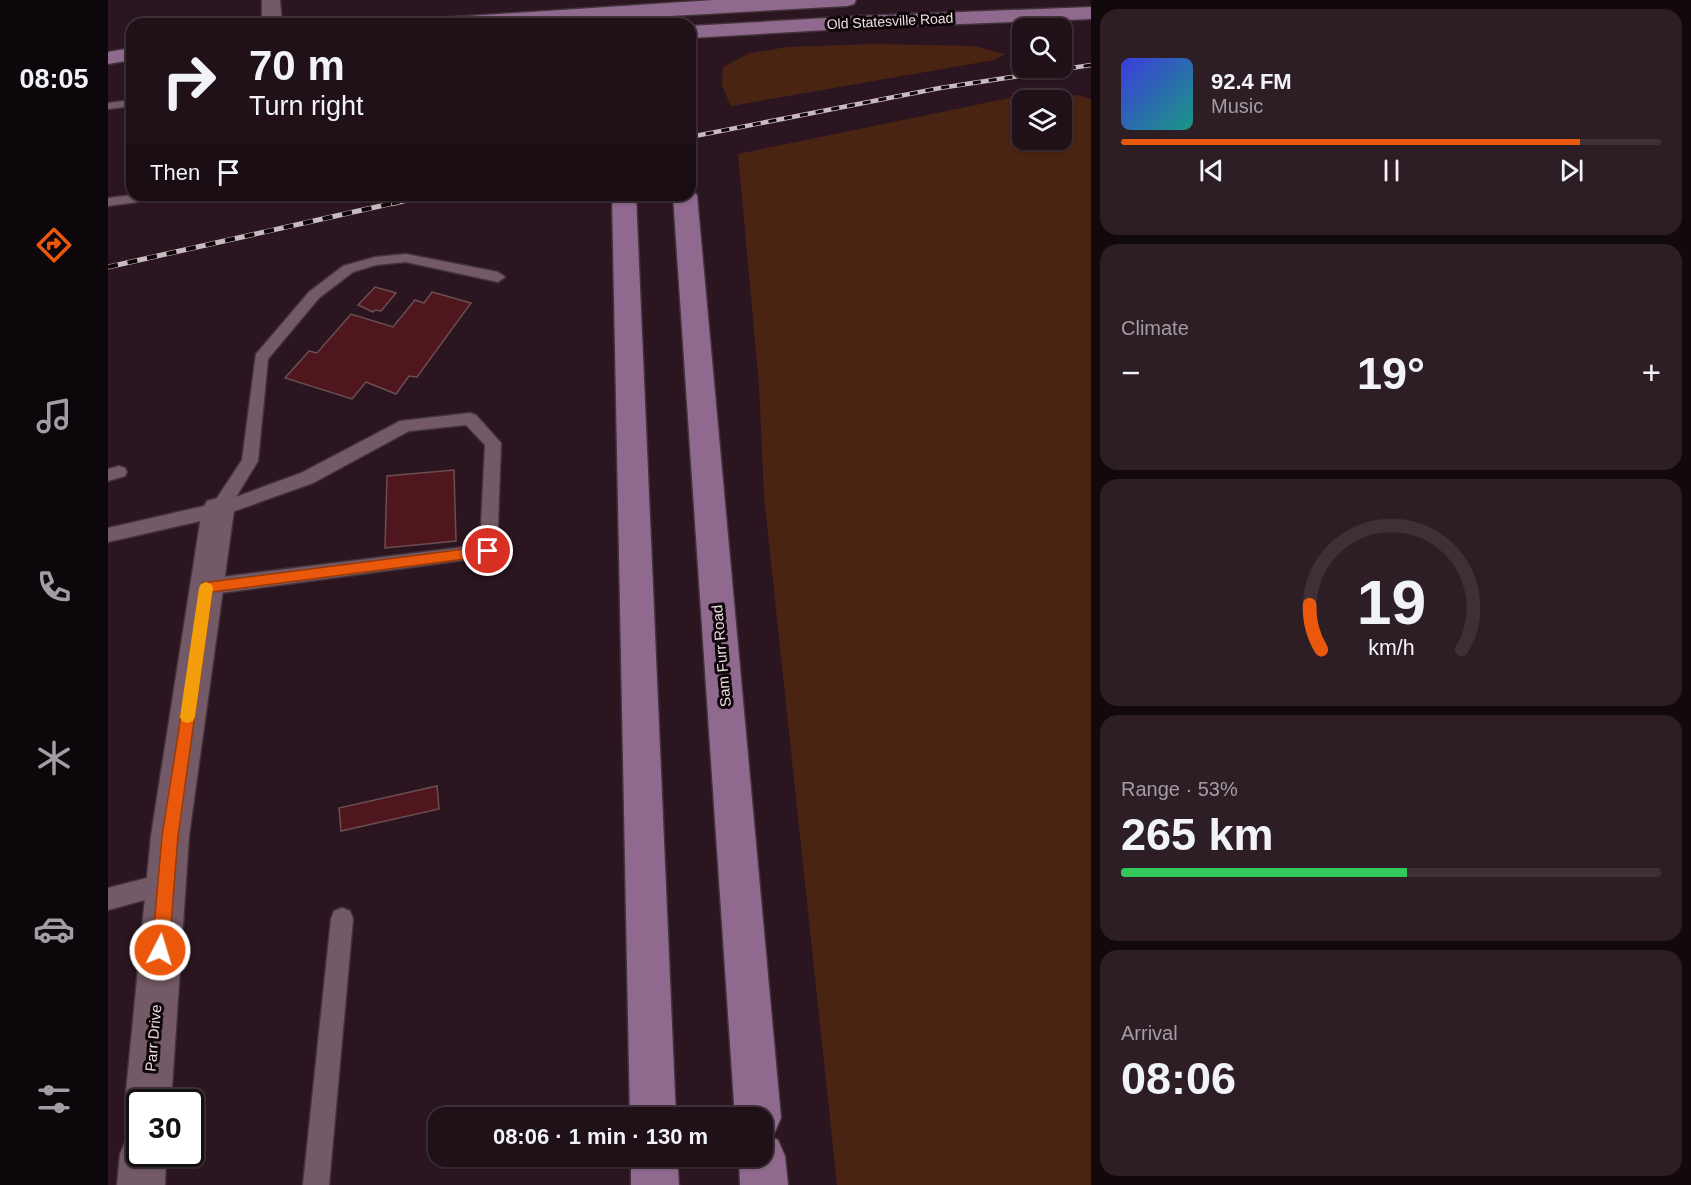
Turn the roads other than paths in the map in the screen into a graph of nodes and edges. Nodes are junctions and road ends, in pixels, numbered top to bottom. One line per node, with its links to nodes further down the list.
1 (271, 0): 6 (street)
2 (847, 0): 3 (main road, Old Statesville Road)
3 (671, 11): 4 (main road, Old Statesville Road)
4 (621, 12): 7 (main road, Old Statesville Road)
5 (1091, 13): 8 (main road, Old Statesville Road)
6 (272, 18)
7 (530, 18)
8 (696, 32)
9 (108, 53): 10 (main road)
10 (126, 53)
11 (126, 54): 12 (main road)
12 (108, 58)
13 (126, 72): 14 (main road)
14 (108, 73)
15 (126, 104): 16 (lane)
16 (108, 105)
17 (126, 199): 20 (lane)
18 (624, 201): 29 (main road)
19 (685, 201): 30 (main road, Sam Furr Road)
20 (108, 202)
21 (498, 277): 22 (lane)
22 (218, 510): 23 (lane); 24 (street, Parr Drive); 24 (lane)
23 (108, 535)
24 (206, 587): 25 (street, Parr Drive)
25 (166, 884): 26 (lane); 28 (street, Parr Drive)
26 (108, 899)
27 (342, 919): 35 (lane)
28 (149, 1089)
29 (653, 1107)
30 (757, 1107)
31 (142, 1167): 34 (street)
32 (654, 1167): 36 (main road)
33 (763, 1167): 37 (main road)
34 (141, 1185)
35 (315, 1185)
36 (655, 1185)
37 (764, 1185)

